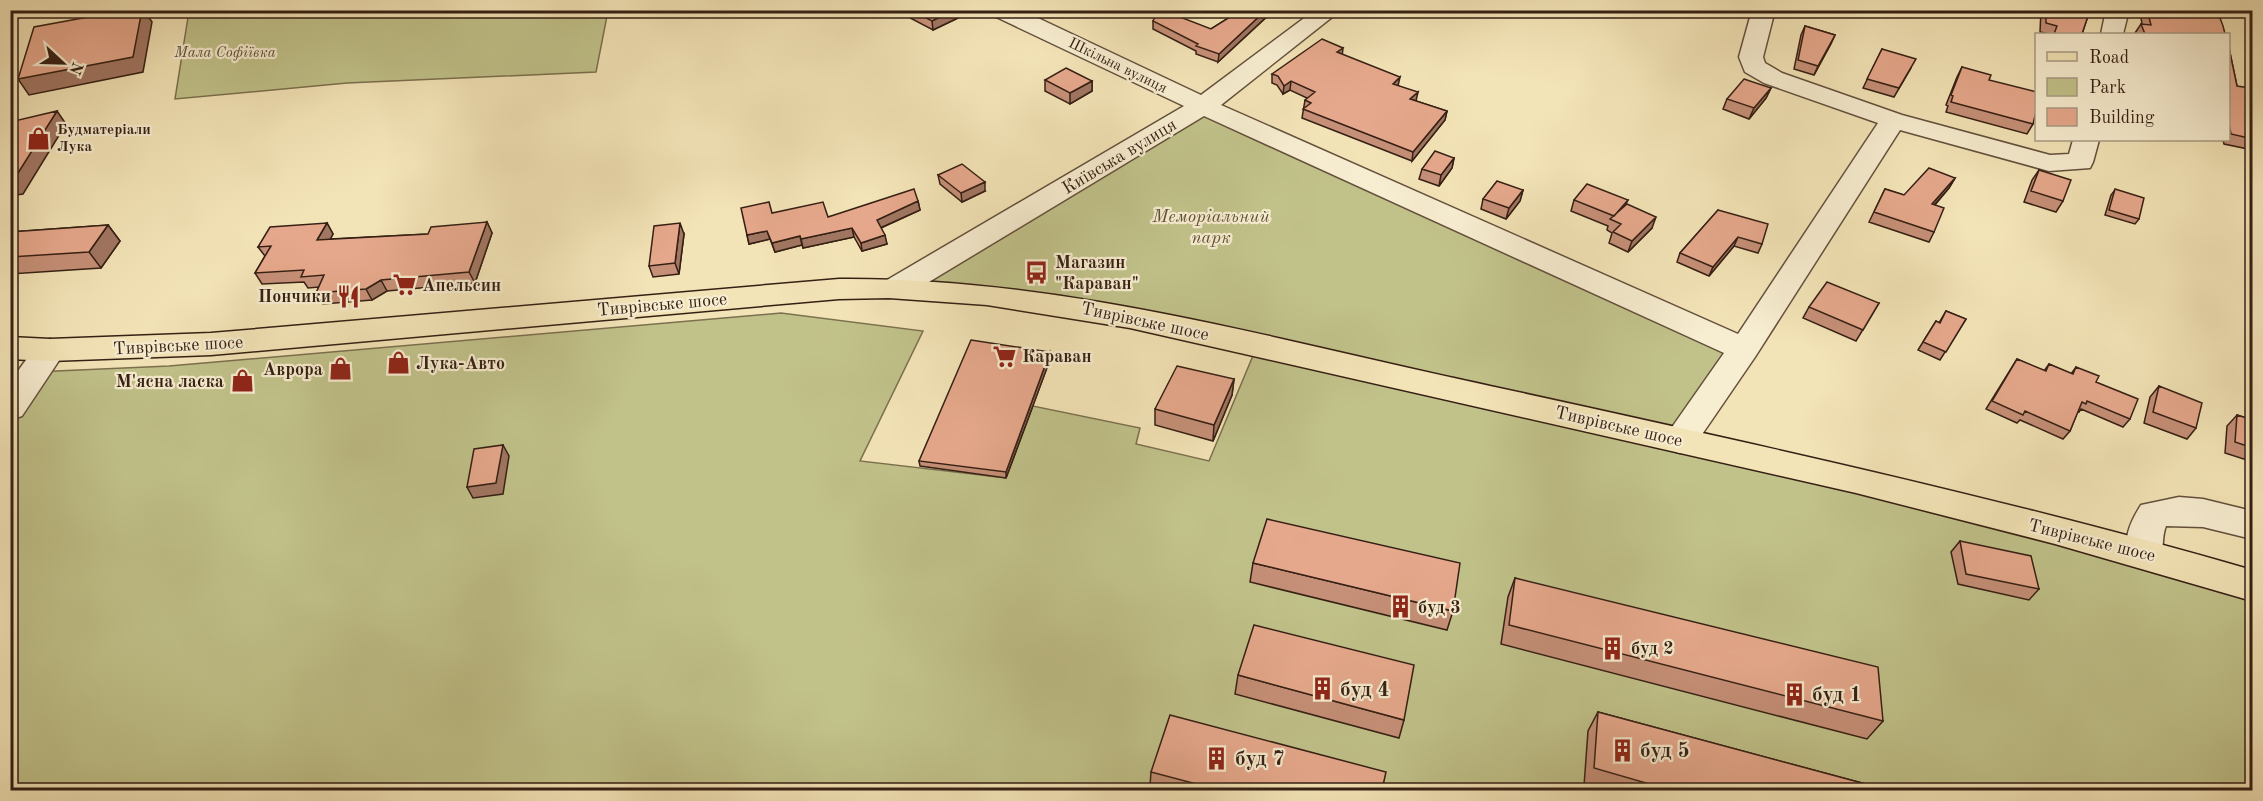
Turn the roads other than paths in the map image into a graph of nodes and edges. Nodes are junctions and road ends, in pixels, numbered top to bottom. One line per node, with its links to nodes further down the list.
1 (1000, 10): 6 (street, Шкільна вулиця)
2 (1330, 10): 6 (street, Київська вулиця)
3 (1764, 10): 7 (street)
4 (2118, 10): 5 (street)
5 (2112, 33)
6 (1203, 106): 9 (street, Київська вулиця); 11 (street, Шкільна вулиця)
7 (1893, 120): 8 (street); 11 (street)
8 (2086, 141)
9 (898, 287): 12 (main road, Тиврівське шосе); 14 (main road, Тиврівське шосе)
10 (10, 348): 12 (main road, Тиврівське шосе)
11 (1744, 349): 14 (street)
12 (32, 366): 13 (street)
13 (10, 408)
14 (1680, 440): 16 (main road, Тиврівське шосе)
15 (2253, 525): 16 (street)
16 (2145, 553): 17 (main road, Тиврівське шосе)
17 (2253, 586)

